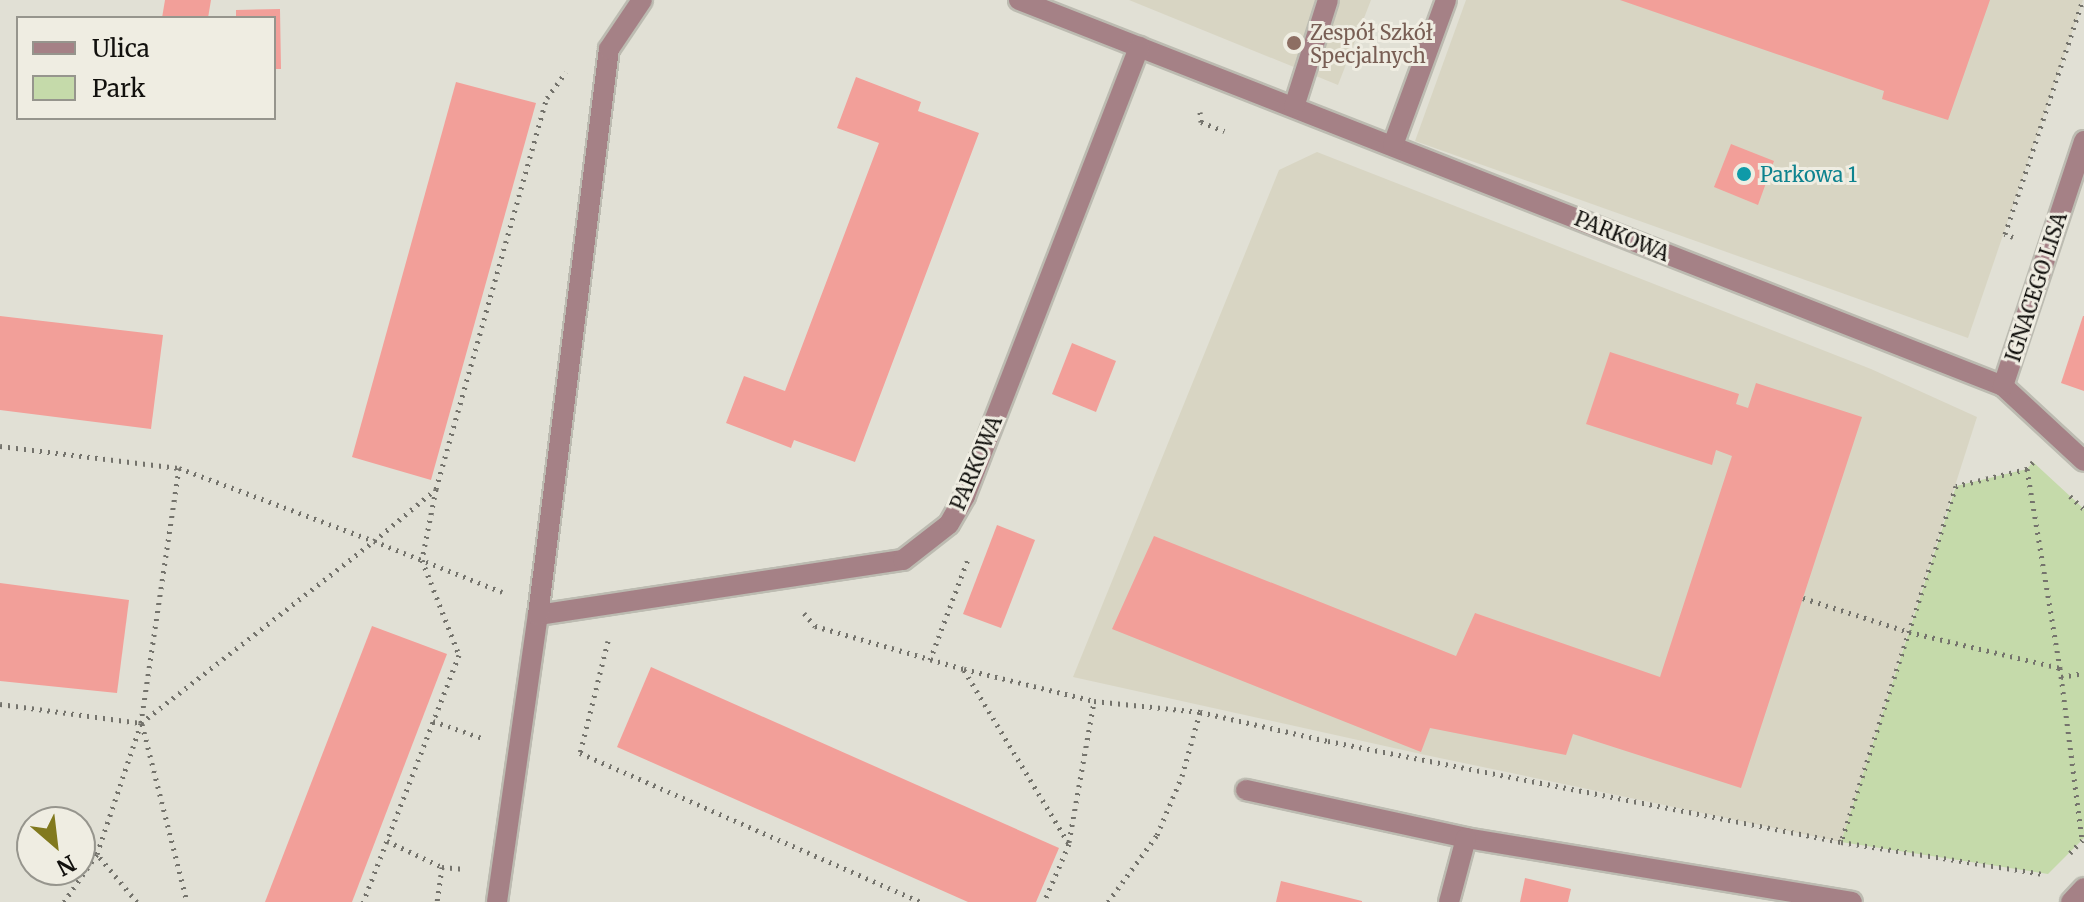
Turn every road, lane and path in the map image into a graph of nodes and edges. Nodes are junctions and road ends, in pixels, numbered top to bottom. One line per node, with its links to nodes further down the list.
1 (642, 0): 19 (street)
2 (1019, 0): 5 (street, PARKOWA)
3 (1328, 0): 7 (street)
4 (1446, 0): 9 (street)
5 (1139, 47): 7 (street, PARKOWA); 19 (street, PARKOWA)
6 (574, 61): 14 (path)
7 (1294, 107): 9 (street, PARKOWA)
8 (2084, 141): 10 (street, IGNACEGO LISA)
9 (1393, 145): 10 (street, PARKOWA)
10 (2003, 386): 12 (street, PARKOWA)
11 (0, 446): 13 (path)
12 (2084, 461)
13 (179, 468): 15 (path); 30 (path)
14 (436, 489): 15 (path); 16 (path)
15 (374, 541): 16 (path); 30 (path)
16 (422, 560): 19 (path); 29 (path)
17 (1803, 598): 20 (path)
18 (799, 607): 23 (path)
19 (538, 615): 46 (street)
20 (1909, 632): 22 (path); 22 (path); 36 (path)
21 (609, 638): 47 (path)
22 (2060, 668): 25 (path)
23 (964, 669): 26 (path); 37 (path)
24 (2084, 673): 25 (path)
25 (2061, 677): 34 (path)
26 (1094, 701): 28 (path); 37 (path)
27 (0, 704): 30 (path)
28 (1200, 712): 36 (path); 49 (path)
29 (433, 721): 31 (path); 35 (path)
30 (141, 723): 38 (path); 43 (path)
31 (487, 740)
32 (1246, 790): 33 (street)
33 (1466, 838): 50 (street); 51 (street)
34 (2084, 839)
35 (387, 841): 44 (path); 45 (path)
36 (1841, 842): 39 (path)
37 (1069, 844): 48 (path)
38 (97, 854): 41 (path); 42 (path)
39 (2048, 874)
40 (2084, 888): 52 (street)
41 (64, 902)
42 (137, 902)
43 (187, 902)
44 (363, 902)
45 (437, 902)
46 (497, 902)
47 (921, 902)
48 (1044, 902)
49 (1108, 902)
50 (1449, 902)
51 (1852, 902)
52 (2071, 902)

